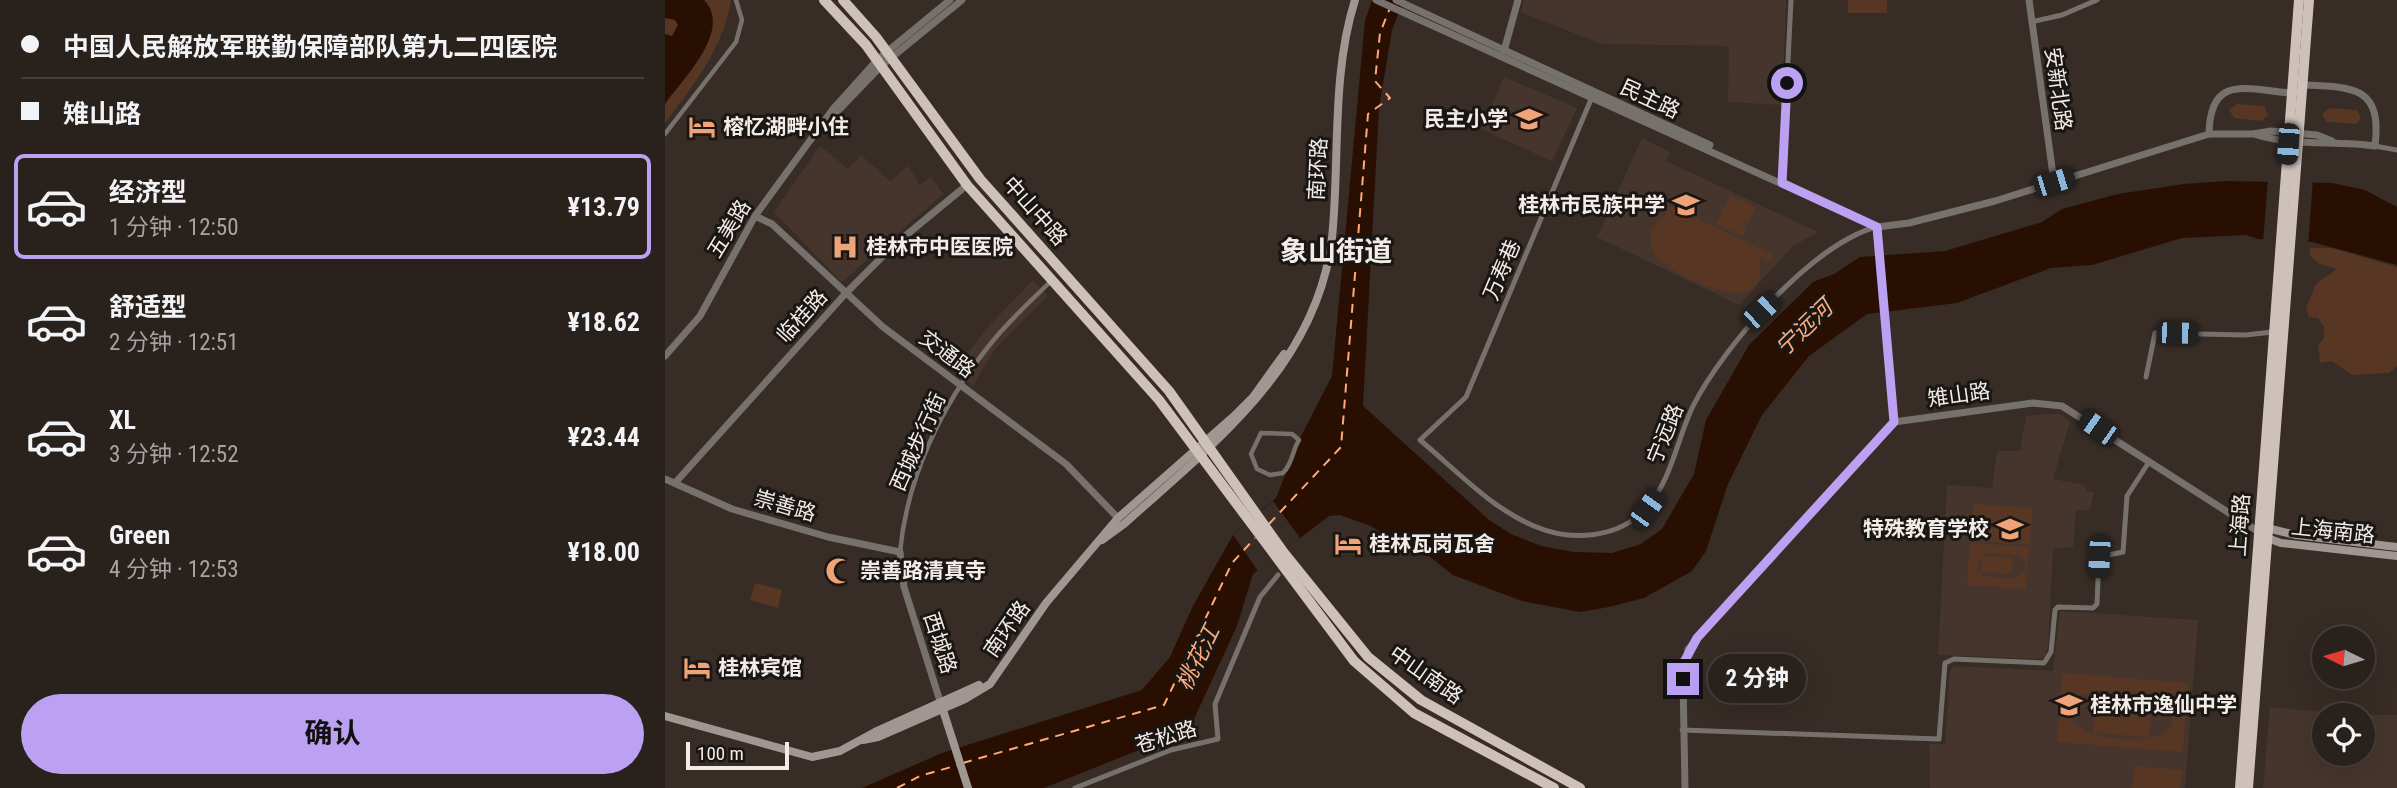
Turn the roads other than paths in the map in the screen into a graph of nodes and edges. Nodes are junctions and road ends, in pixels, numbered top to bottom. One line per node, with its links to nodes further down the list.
1 (736, 0): 23 (street)
2 (824, 0): 19 (highway, 中山中路)
3 (843, 0): 18 (highway, 中山中路)
4 (950, 0): 18 (street)
5 (962, 0): 18 (street)
6 (1355, 0): 40 (main road, 南环路)
7 (1376, 0): 15 (street)
8 (1396, 0): 15 (street)
9 (1518, 0): 17 (street)
10 (1791, 0): 27 (street)
11 (2029, 0): 16 (street, 安新北路)
12 (2097, 0): 16 (street)
13 (2299, 0): 21 (highway)
14 (2309, 0): 20 (highway)
15 (1406, 9): 17 (street, 民主路); 22 (street, 民主路)
16 (2031, 22): 28 (street, 安新北路)
17 (1504, 51): 27 (street, 民主路)
18 (889, 54): 19 (street, 五美路); 40 (highway, 中山中路)
19 (879, 63): 29 (highway, 中山中路); 30 (street, 五美路)
20 (2303, 85): 25 (street); 48 (highway, 上海路)
21 (2292, 93): 24 (street); 34 (highway, 上海路)
22 (1592, 97): 27 (street, 民主路); 39 (street, 万寿巷)
23 (665, 134)
24 (2209, 134): 25 (street); 28 (street)
25 (2375, 146): 26 (street)
26 (2397, 149)
27 (1782, 181): 31 (street, 民主路)
28 (2054, 182): 31 (street)
29 (967, 185): 32 (highway, 中山中路); 33 (street, 临桂路)
30 (755, 216): 33 (street, 交通路); 35 (street, 五美路)
31 (1877, 227): 38 (street); 39 (street, 宁远路)
32 (1052, 280): 37 (street); 41 (highway, 中山中路)
33 (846, 293): 37 (street, 交通路); 45 (street, 临桂路)
34 (2273, 332): 36 (street); 48 (highway, 上海路)
35 (665, 356)
36 (2145, 377)
37 (961, 387): 47 (street, 交通路); 51 (street, 西城步行街)
38 (1894, 422): 42 (street, 雉山路); 57 (street)
39 (1420, 440)
40 (1206, 445): 41 (main road, 南环路); 46 (highway)
41 (1197, 453): 46 (highway); 47 (main road, 南环路); 49 (main road, 南环路)
42 (2149, 463): 48 (street, 雉山路); 57 (street)
43 (1257, 469): 43 (street)
44 (665, 479): 45 (street, 崇善路)
45 (675, 483): 51 (street, 崇善路)
46 (1249, 512): 52 (highway)
47 (1118, 518): 49 (main road, 南环路)
48 (2265, 532): 50 (main road, 上海南路); 53 (main road, 上海南路); 63 (highway, 上海路); 64 (highway, 上海路)
49 (1102, 540): 55 (main road, 南环路)
50 (2397, 547)
51 (900, 552): 55 (street, 西城路)
52 (1281, 556): 60 (highway, 中山南路); 61 (highway, 中山南路)
53 (2397, 556)
54 (1279, 575): 59 (street, 苍松路)
55 (942, 705): 56 (main road, 南环路); 58 (main road, 西城路)
56 (665, 716)
57 (1682, 730): 62 (street)
58 (968, 788)
59 (1075, 788)
60 (1554, 788)
61 (1580, 788)
62 (1685, 788)
63 (2240, 788)
64 (2248, 788)

